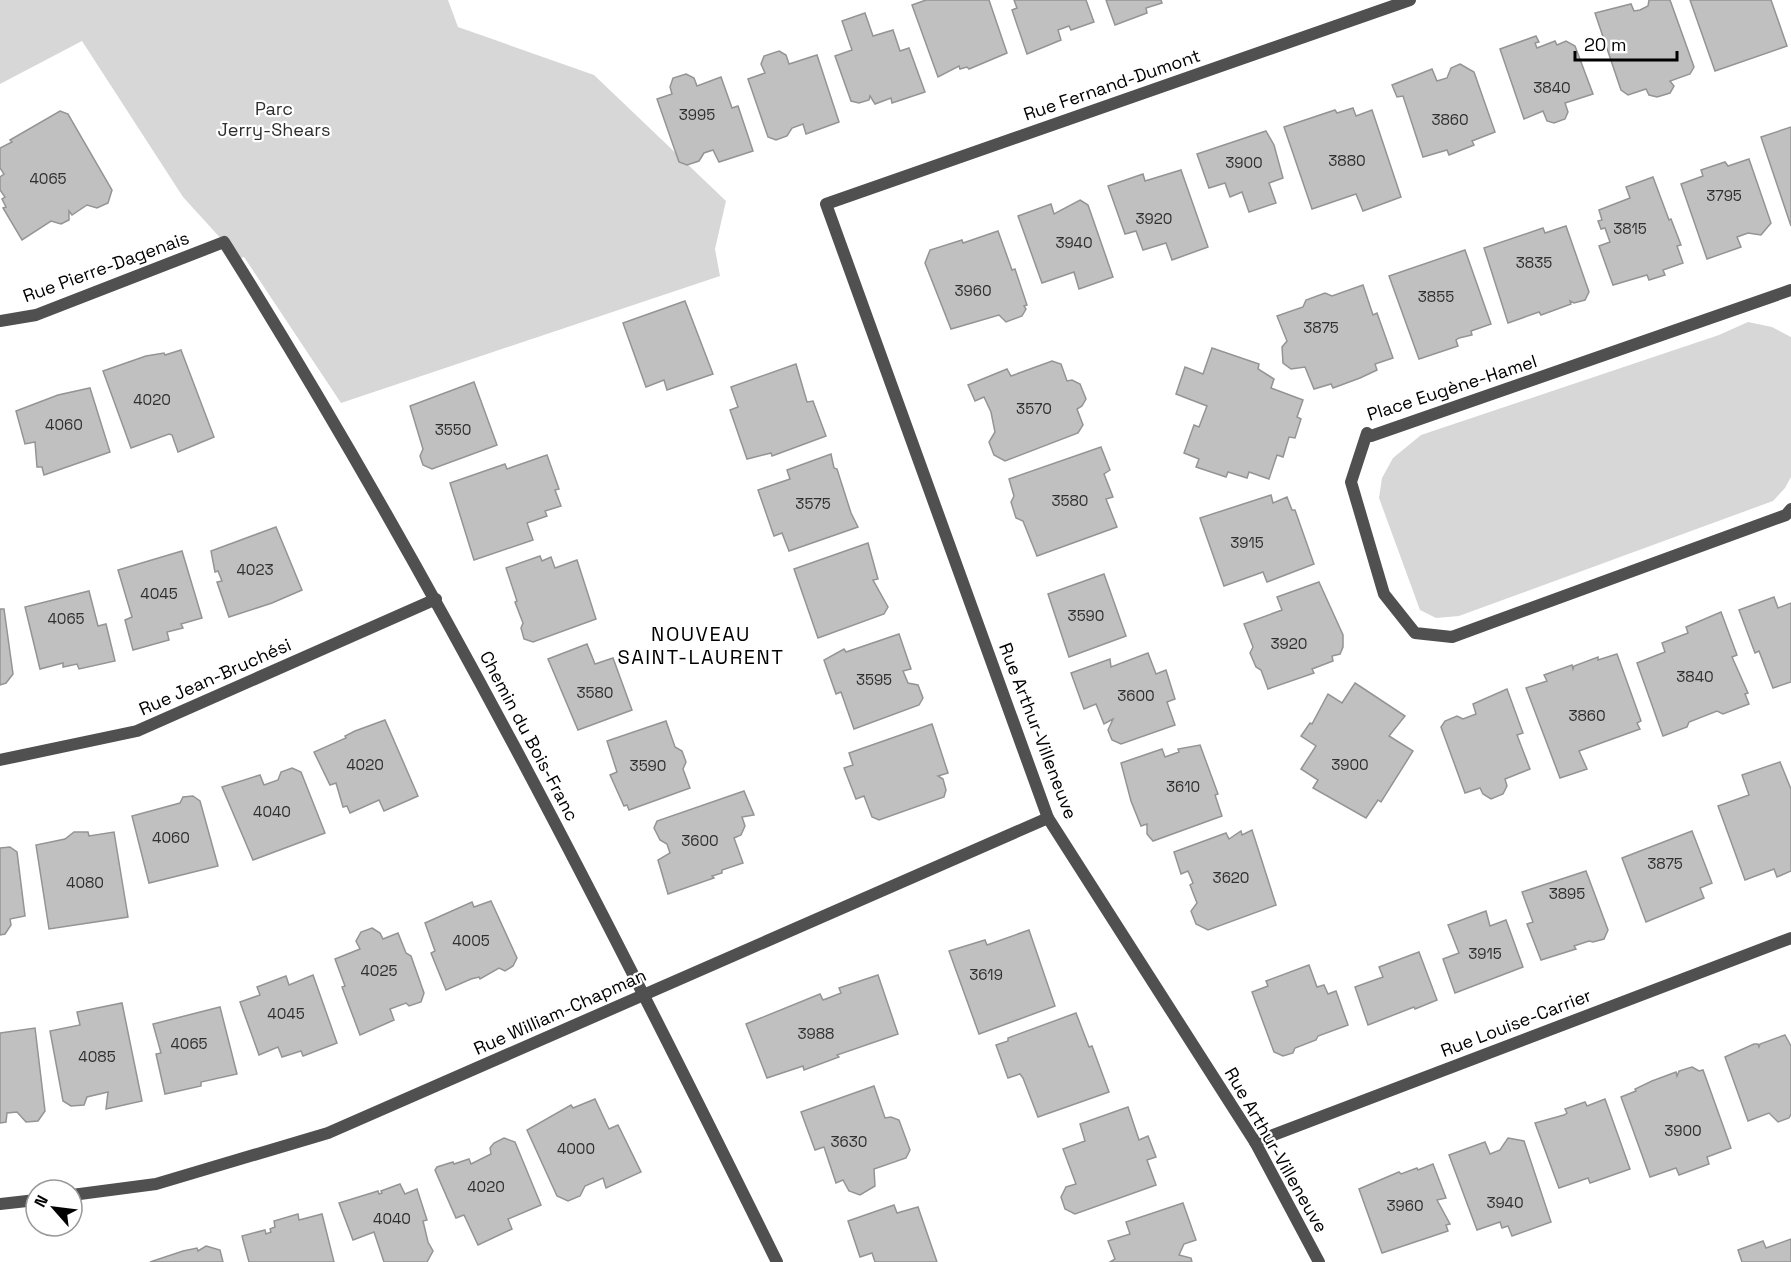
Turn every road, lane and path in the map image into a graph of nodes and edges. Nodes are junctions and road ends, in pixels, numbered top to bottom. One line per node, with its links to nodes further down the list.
1 (1410, 0): 2 (street, Rue Fernand-Dumont)
2 (826, 204): 9 (street, Rue Arthur-Villeneuve)
3 (224, 242): 5 (street, Rue Pierre-Dagenais); 7 (street, Chemin du Bois-Franc)
4 (1791, 290): 6 (street, Place Eugène-Hamel)
5 (0, 321)
6 (1791, 509)
7 (436, 599): 8 (street, Rue Jean-Bruchési); 11 (street, Chemin du Bois-Franc)
8 (0, 760)
9 (1048, 818): 11 (street, Rue William-Chapman); 12 (street, Rue Arthur-Villeneuve)
10 (1791, 938): 12 (street, Rue Louise-Carrier)
11 (645, 994): 13 (street, Rue William-Chapman); 16 (street, Chemin du Bois-Franc)
12 (1255, 1142): 17 (street, Rue Arthur-Villeneuve)
13 (84, 1193)
14 (24, 1201): 15 (street)
15 (0, 1204)
16 (777, 1262)
17 (1319, 1262)

